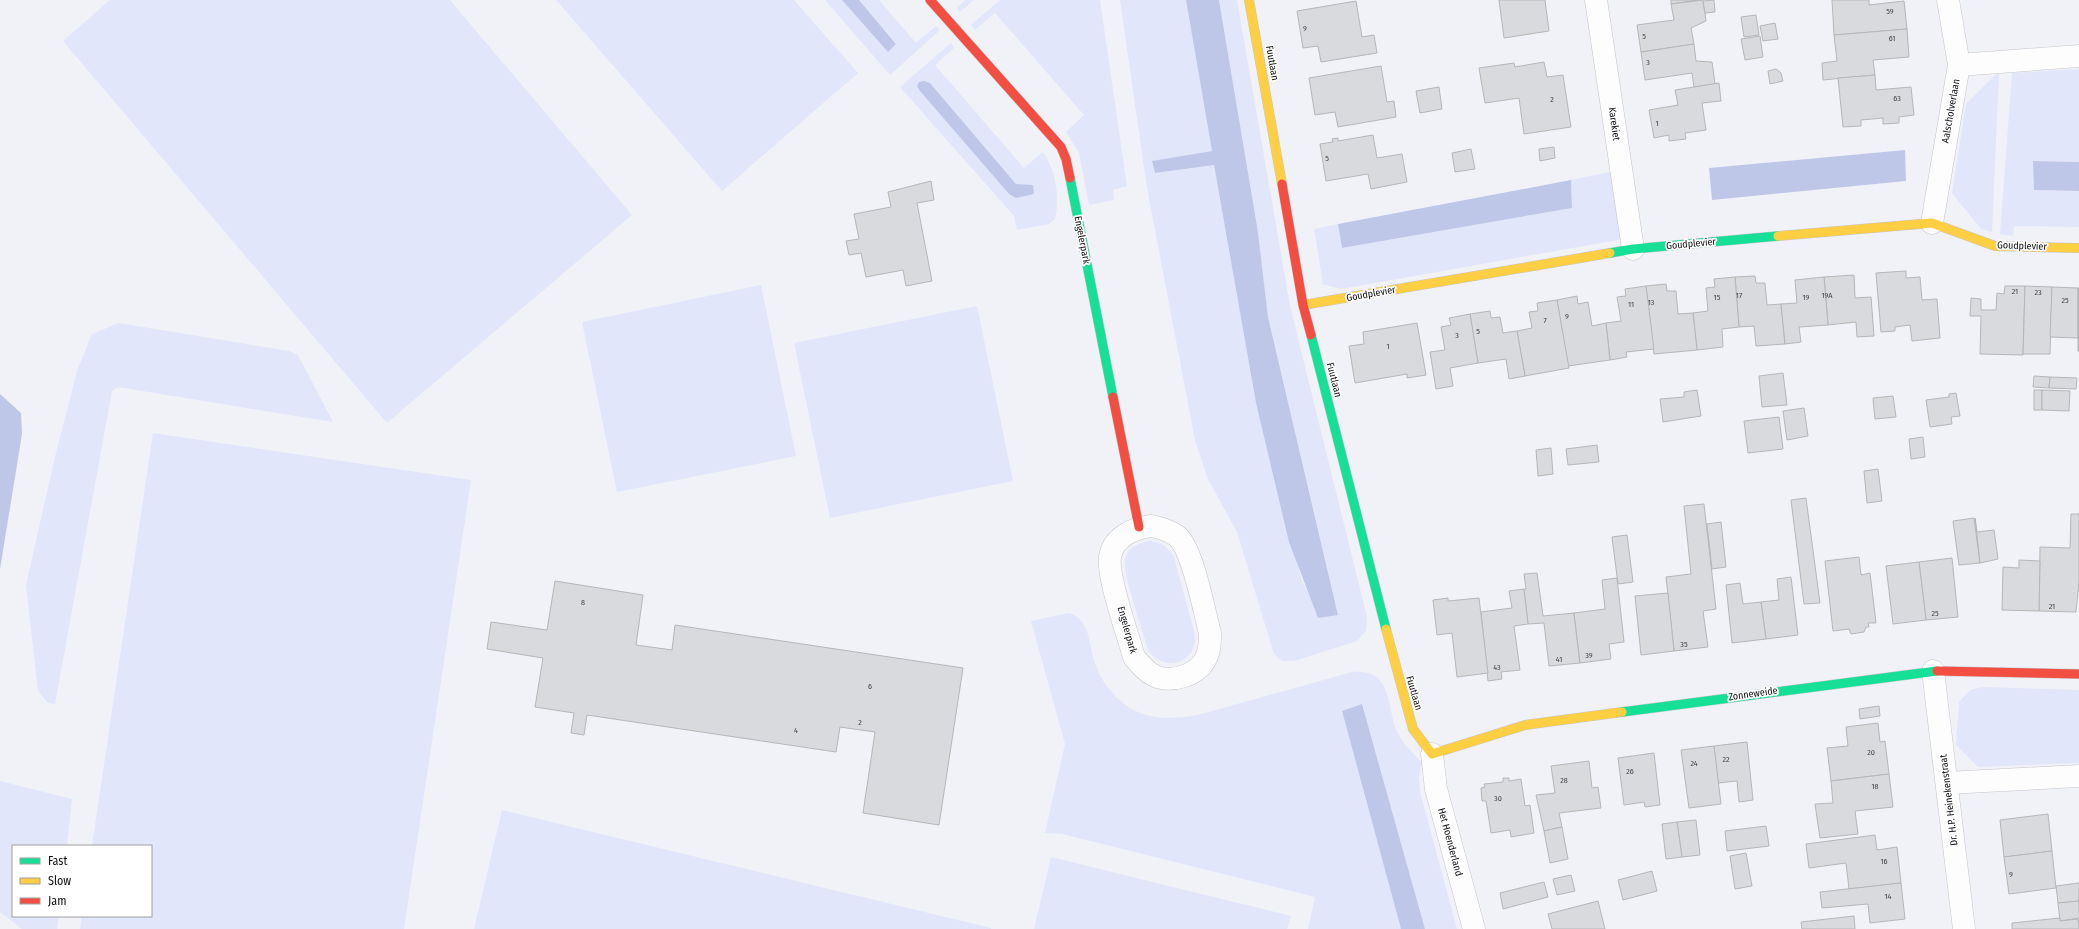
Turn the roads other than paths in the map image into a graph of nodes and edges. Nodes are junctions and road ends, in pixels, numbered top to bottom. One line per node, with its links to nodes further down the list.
1 (930, 0): 11 (street, Engelerpark)
2 (1249, 0): 10 (street, Fuutlaan)
3 (1596, 0): 9 (street, Karekiet)
4 (1948, 0): 6 (street, Aalscholverlaan)
5 (2079, 56): 6 (street)
6 (1959, 65): 7 (street, Aalscholverlaan)
7 (1932, 223): 8 (street, Goudplevier); 9 (street, Goudplevier)
8 (2079, 248)
9 (1633, 249): 10 (street, Goudplevier)
10 (1303, 305): 14 (street, Fuutlaan)
11 (1139, 527): 11 (street, Engelerpark)
12 (1933, 671): 13 (street, Zonneweide); 14 (street, Zonneweide); 16 (street, Dr. H.P. Heinekenstraat)
13 (2079, 674)
14 (1432, 754): 17 (street, Het Hoenderland)
15 (2079, 776): 16 (street)
16 (1947, 783): 18 (street, Dr. H.P. Heinekenstraat)
17 (1474, 929)
18 (1964, 929)

